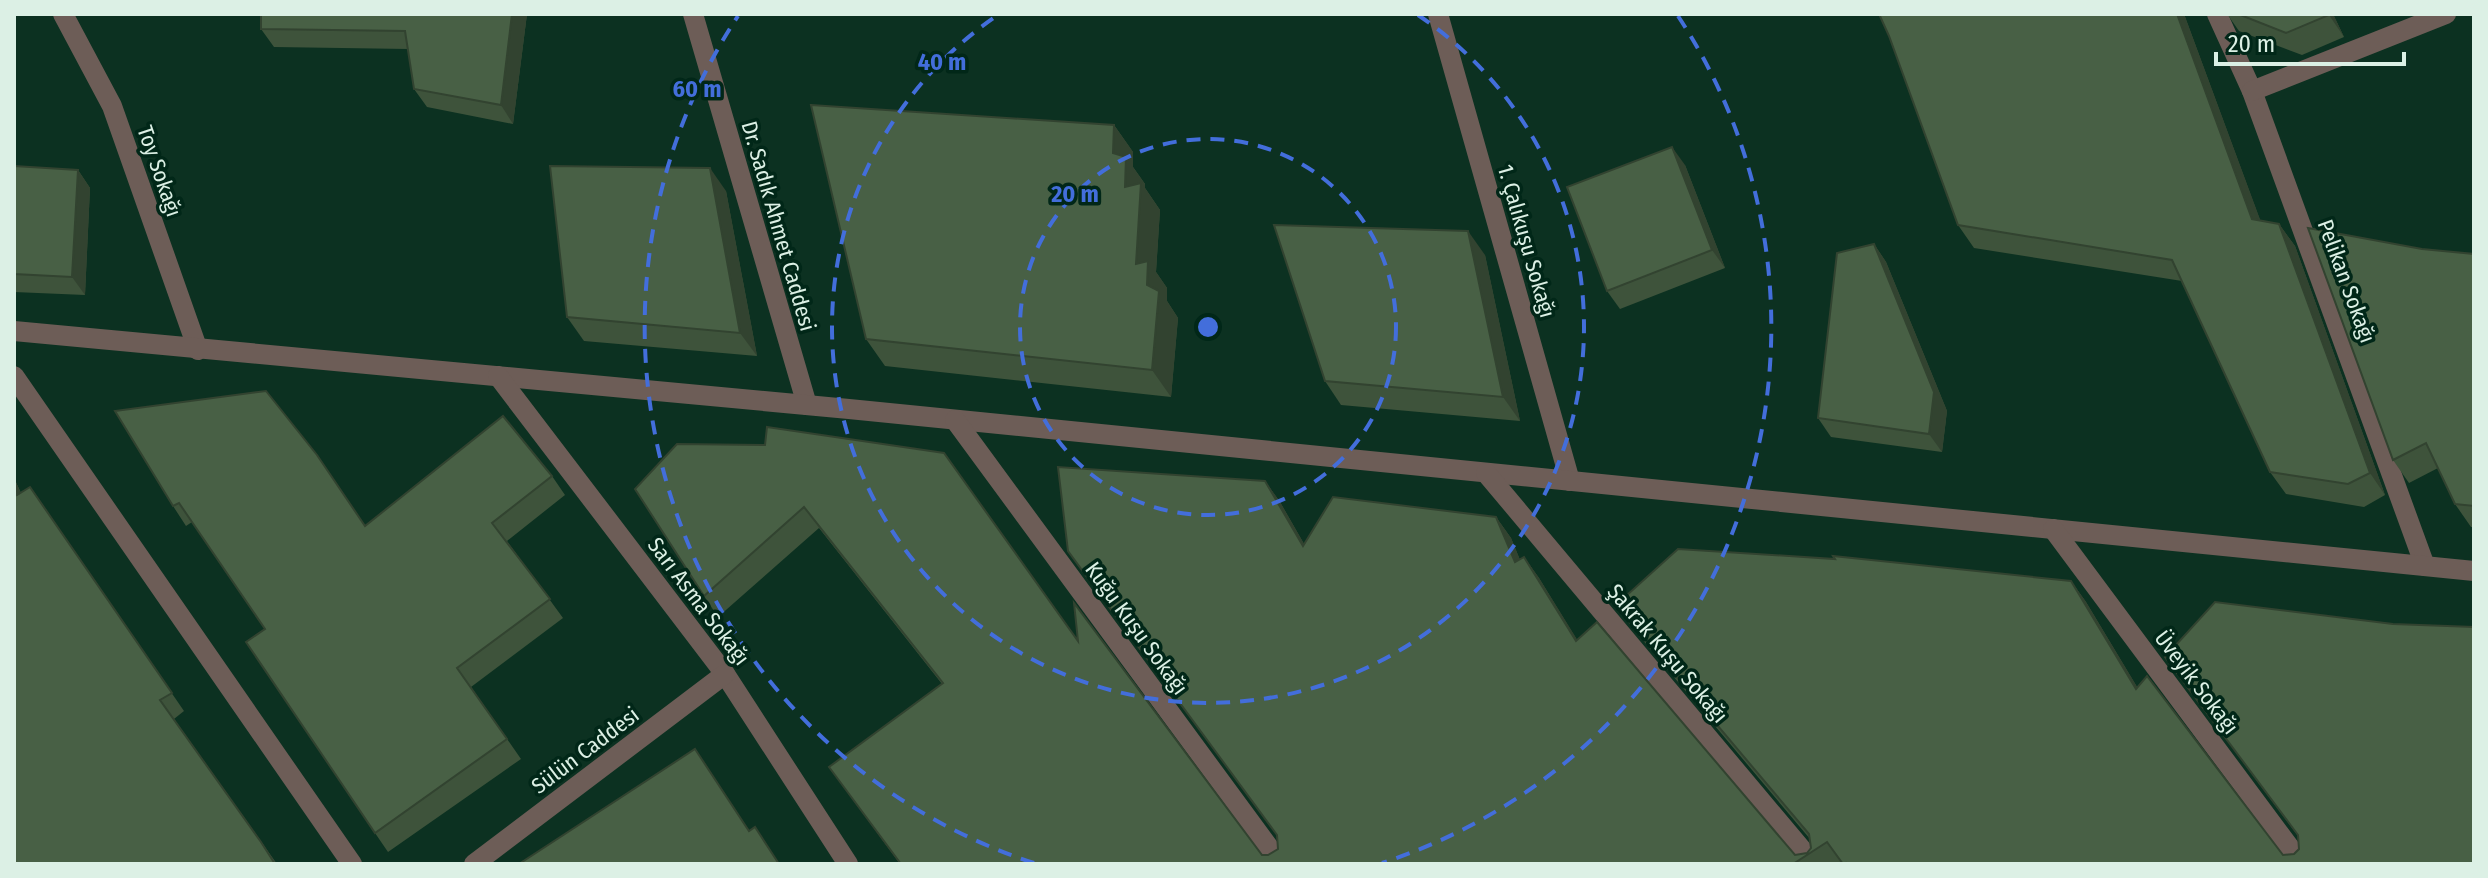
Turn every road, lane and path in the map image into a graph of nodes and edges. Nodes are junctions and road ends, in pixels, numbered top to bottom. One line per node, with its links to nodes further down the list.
1 (63, 14): 8 (street, Toy Sokağı)
2 (693, 14): 11 (street, Dr. Sadık Ahmet Caddesi)
3 (1438, 14): 14 (street, 1. Çalıkuşu Sokağı)
4 (2217, 14): 6 (street, Pelikan Sokağı)
5 (2446, 14): 6 (street)
6 (2252, 91): 16 (street, Pelikan Sokağı)
7 (14, 331): 8 (street)
8 (198, 350): 10 (street)
9 (14, 376): 19 (street)
10 (498, 376): 11 (street); 18 (street, Sarı Asma Sokağı)
11 (807, 405): 12 (street)
12 (955, 420): 13 (street); 22 (street, Kuğu Kuşu Sokağı)
13 (1486, 473): 14 (street); 23 (street, Şakrak Kuşu Sokağı)
14 (1570, 481): 15 (street)
15 (2053, 529): 16 (street); 24 (street, Üveyik Sokağı)
16 (2425, 566): 17 (street)
17 (2474, 571)
18 (725, 674): 20 (street, Sülün Caddesi); 21 (street, Sarı Asma Sokağı)
19 (352, 864)
20 (474, 864)
21 (848, 864)
22 (1281, 864)
23 (1814, 864)
24 (2302, 864)

